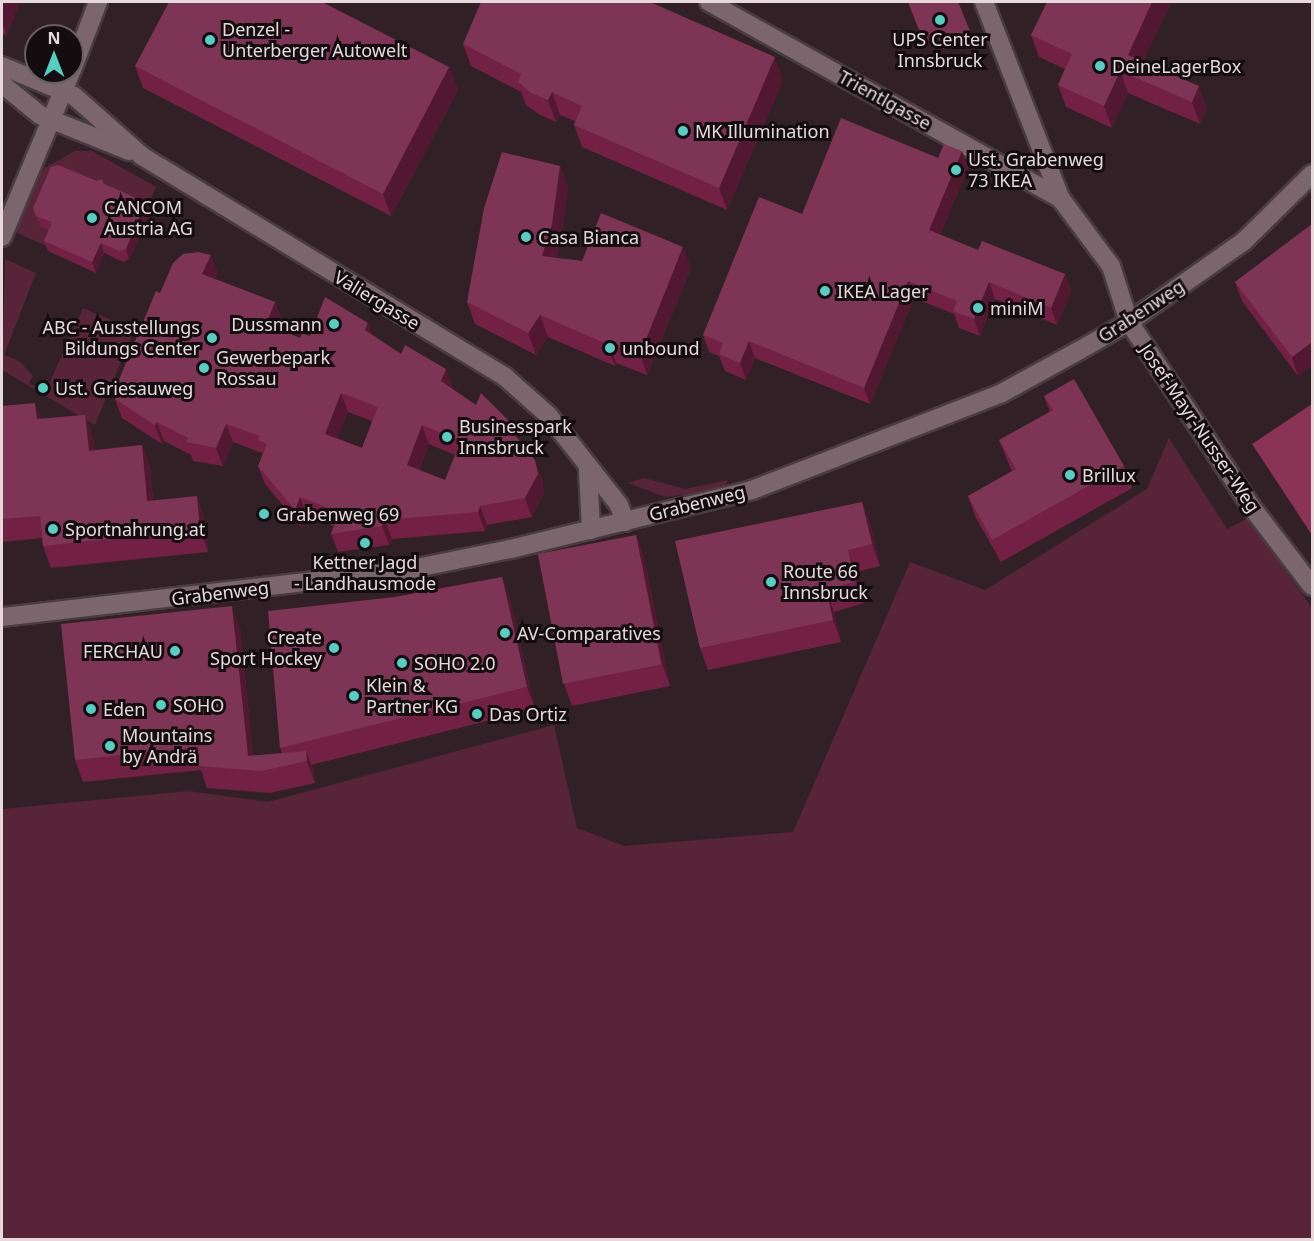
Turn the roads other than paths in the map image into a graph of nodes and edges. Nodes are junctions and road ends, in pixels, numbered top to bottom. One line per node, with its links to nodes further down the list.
1 (98, 2): 4 (street)
2 (709, 2): 12 (street, Trientlgasse)
3 (984, 2): 12 (street, Josef-Mayr-Nusser-Weg)
4 (84, 39)
5 (2, 66): 8 (street, Valiergasse)
6 (2, 84): 9 (street, Valiergasse)
7 (67, 84): 8 (street)
8 (64, 92): 9 (street); 10 (street, Valiergasse)
9 (52, 120): 10 (street, Valiergasse); 13 (street)
10 (142, 156): 15 (street, Valiergasse)
11 (1312, 174): 14 (street, Grabenweg)
12 (1061, 199): 14 (street, Josef-Mayr-Nusser-Weg)
13 (2, 237)
14 (1129, 322): 16 (street, Grabenweg); 18 (street, Josef-Mayr-Nusser-Weg)
15 (588, 470): 16 (street, Valiergasse); 17 (street)
16 (625, 522): 17 (street, Grabenweg)
17 (591, 530): 19 (street, Grabenweg)
18 (1312, 586)
19 (2, 617)

